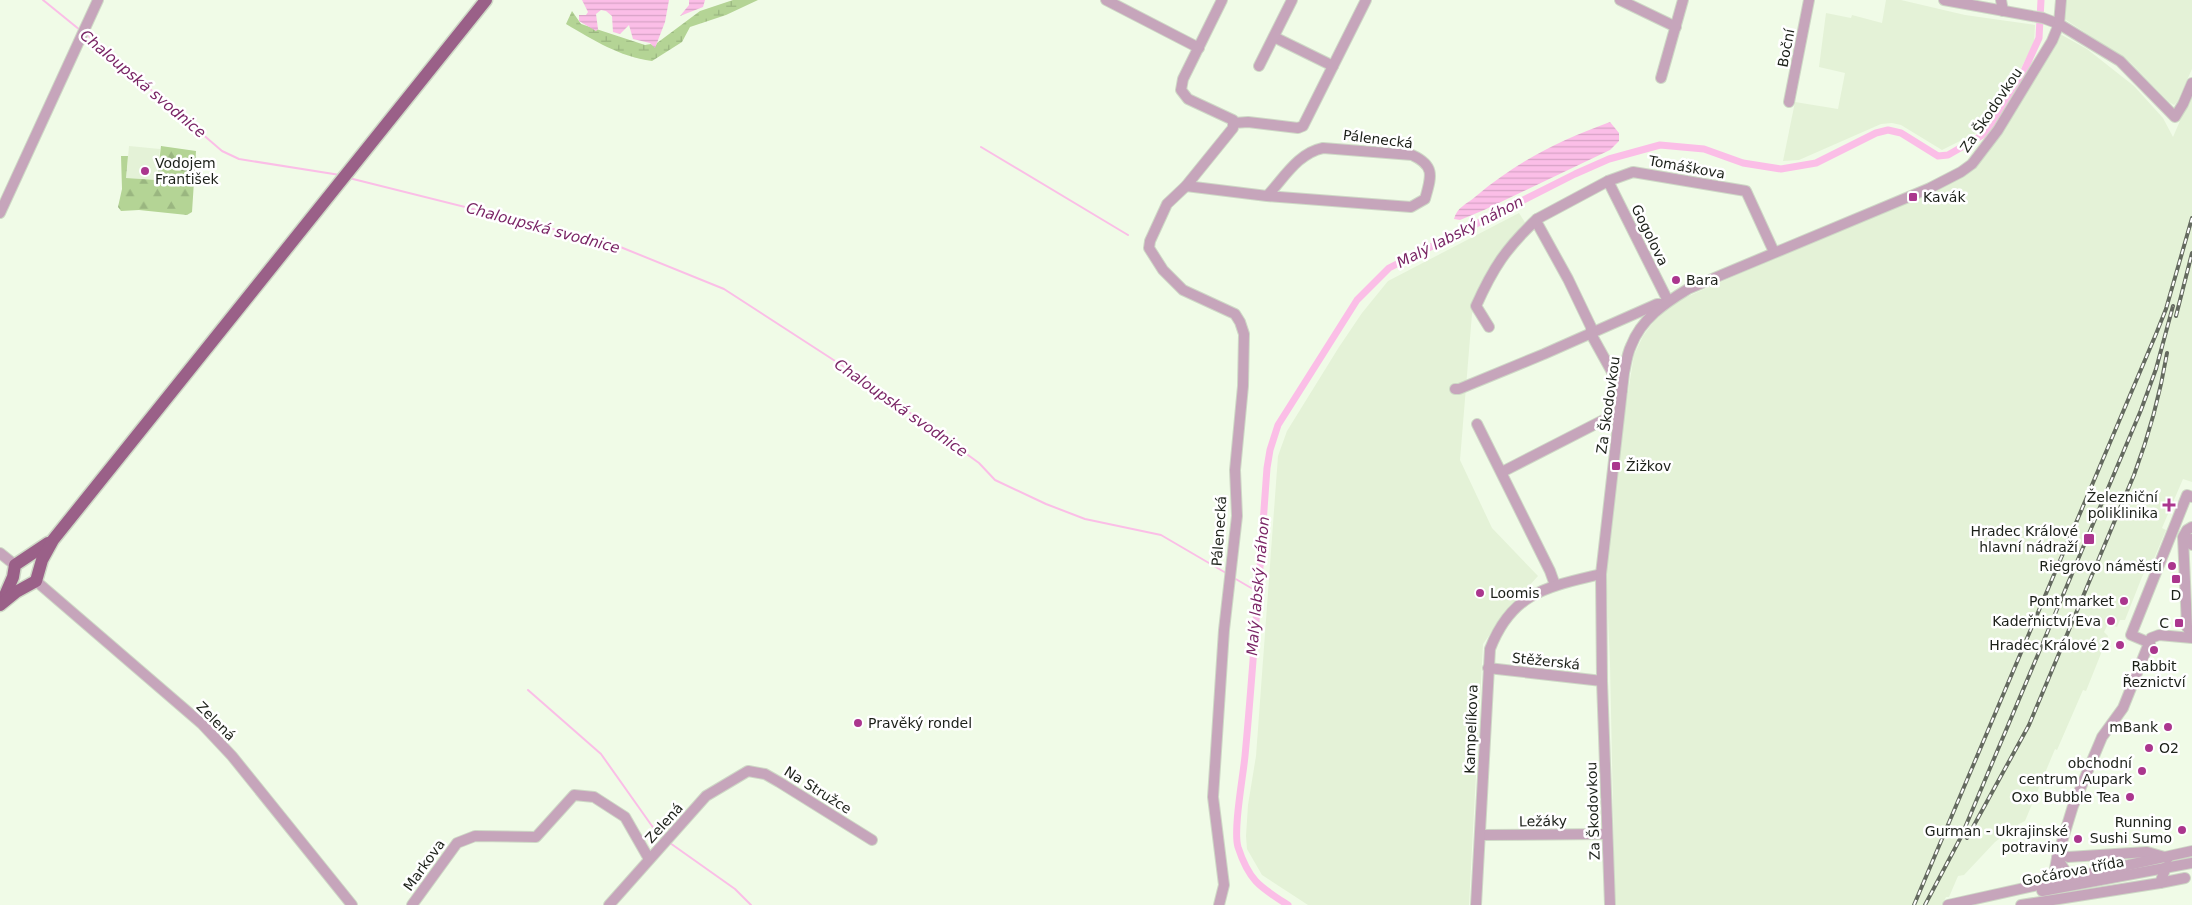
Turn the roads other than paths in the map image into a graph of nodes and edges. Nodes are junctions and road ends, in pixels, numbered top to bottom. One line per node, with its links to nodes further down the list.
1 (98, 0): 27 (street)
2 (486, 0): 41 (main road)
3 (1106, 0): 17 (street)
4 (1222, 0): 17 (street)
5 (1292, 0): 16 (street)
6 (1366, 0): 19 (street)
7 (1620, 0): 15 (street)
8 (1683, 0): 15 (street)
9 (1809, 0): 22 (street, Boční)
10 (1944, 0): 13 (street)
11 (2000, 0): 13 (street)
12 (2061, 0): 14 (street, Za Škodovkou)
13 (2003, 11): 14 (street)
14 (2059, 24): 21 (street); 29 (street, Za Škodovkou)
15 (1676, 27): 20 (street)
16 (1274, 37): 18 (street); 19 (street)
17 (1199, 48): 23 (street)
18 (1259, 66)
19 (1333, 66): 23 (street)
20 (1661, 78)
21 (2192, 83)
22 (1789, 102)
23 (1234, 123): 25 (street, Pálenecká)
24 (1608, 181): 28 (street, Tomáškova); 29 (street, Tomáškova); 30 (street, Gogolova)
25 (1186, 186): 26 (street, Pálenecká); 71 (street, Pálenecká)
26 (1267, 196): 26 (street, Pálenecká)
27 (0, 213)
28 (1537, 219): 31 (street, Tomáškova); 32 (street)
29 (1774, 252): 30 (street, Za Škodovkou)
30 (1665, 303): 32 (street); 34 (street, Za Škodovkou)
31 (1489, 327)
32 (1591, 334): 33 (street); 34 (street)
33 (1454, 389)
34 (1622, 390): 35 (street, Za Škodovkou)
35 (1619, 412): 37 (street); 45 (street, Za Škodovkou)
36 (1477, 424): 37 (street)
37 (1502, 472): 47 (street)
38 (2192, 497): 50 (street)
39 (2192, 527): 49 (street)
40 (2192, 539): 42 (street)
41 (53, 540): 44 (main road); 46 (main road)
42 (2192, 545)
43 (0, 553): 44 (street)
44 (17, 568): 46 (main road); 46 (main road); 48 (main road)
45 (1601, 574): 47 (street, Kampelíkova); 52 (street, Za Škodovkou)
46 (34, 580): 48 (main road); 68 (street, Zelená)
47 (1555, 585): 51 (street, Kampelíkova)
48 (0, 605)
49 (2192, 637): 50 (street)
50 (2150, 640): 58 (street)
51 (1488, 668): 52 (street, Stěžerská); 55 (street, Kampelíkova)
52 (1602, 681): 54 (street, Za Škodovkou)
53 (748, 771): 56 (street, Na Stružce); 59 (street, Zelená)
54 (1607, 834): 55 (street, Ležáky); 73 (street, Za Škodovkou)
55 (1480, 835): 72 (street, Kampelíkova)
56 (872, 840)
57 (2192, 852): 60 (street, Gočárova třída)
58 (2058, 856): 60 (street); 62 (street); 64 (street)
59 (649, 859): 69 (street, Markova); 70 (street, Zelená)
60 (2167, 862): 61 (street, Gočárova třída); 62 (street, Gočárova třída); 65 (street); 66 (street, Gočárova třída)
61 (2192, 862)
62 (2092, 874): 64 (street, Gočárova třída)
63 (2185, 878): 65 (street, Gočárova třída)
64 (2054, 882): 66 (street); 67 (street, Gočárova třída)
65 (2160, 883): 75 (street, Gočárova třída)
66 (2066, 887): 67 (street, Gočárova třída)
67 (1984, 898): 74 (street, Gočárova třída)
68 (352, 905)
69 (412, 905)
70 (609, 905)
71 (1220, 905)
72 (1476, 905)
73 (1610, 905)
74 (1948, 905)
75 (2021, 905)

